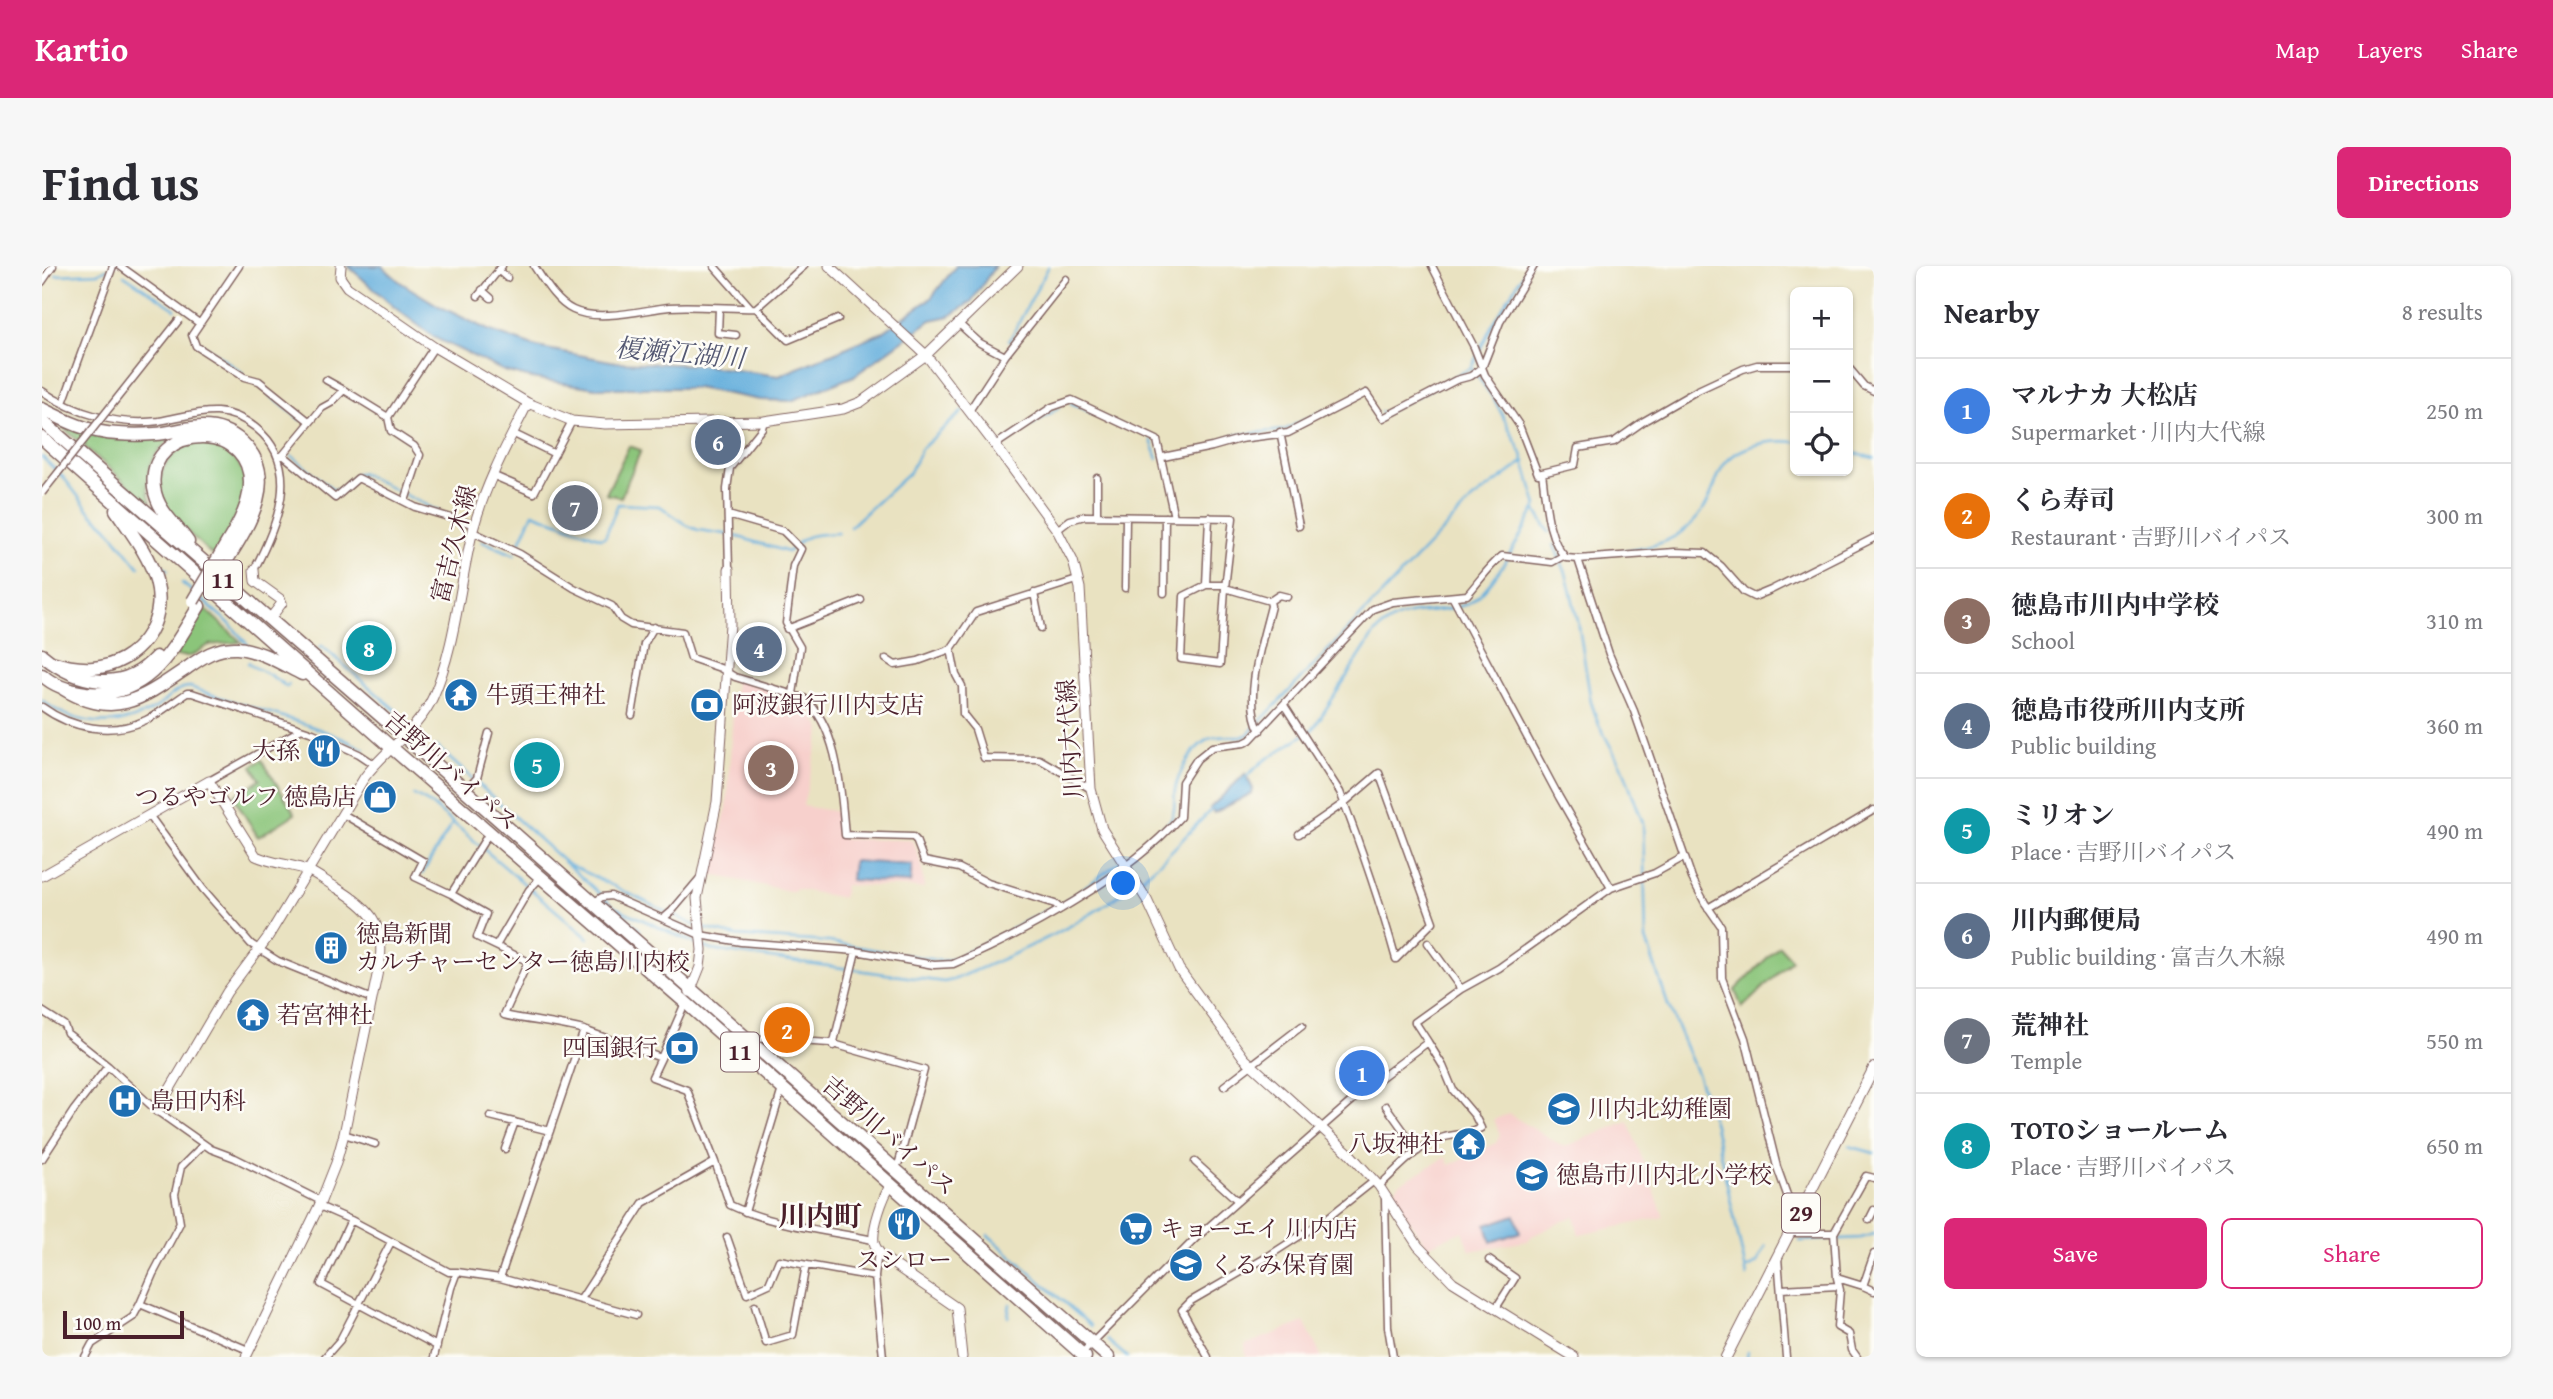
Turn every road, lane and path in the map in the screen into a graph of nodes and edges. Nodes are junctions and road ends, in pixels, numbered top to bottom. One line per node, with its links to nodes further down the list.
1 (53, 266): 16 (street)
2 (113, 266): 36 (street)
3 (120, 266): 20 (street)
4 (239, 266): 22 (street)
5 (534, 266): 18 (street)
6 (714, 266): 19 (street)
7 (804, 266): 19 (street)
8 (829, 266): 26 (main road, 川内大代線)
9 (1018, 266): 23 (main road)
10 (1432, 266): 29 (street)
11 (1534, 266): 29 (street)
12 (339, 268): 25 (main road)
13 (500, 268): 14 (street); 17 (street)
14 (507, 278)
15 (1066, 279): 27 (street)
16 (42, 282)
17 (491, 298)
18 (719, 308): 19 (street); 24 (street)
19 (753, 308): 21 (street)
20 (185, 312): 22 (street); 54 (street, bridge)
21 (838, 319)
22 (199, 323): 43 (street)
23 (959, 324): 26 (main road); 27 (street)
24 (736, 335)
25 (434, 348): 35 (main road); 39 (street)
26 (926, 355): 38 (main road, 川内大代線); 42 (main road)
27 (1004, 356): 38 (street)
28 (1790, 365): 51 (street)
29 (1481, 370): 44 (street); 51 (street)
30 (1853, 373): 34 (street)
31 (326, 380): 32 (street)
32 (344, 390): 39 (street); 43 (street)
33 (42, 391): 36 (street)
34 (1874, 391)
35 (528, 402): 41 (main road); 45 (main road, 富吉久木線)
36 (63, 403): 49 (street)
37 (42, 409): 70 (highway)
38 (969, 411): 47 (main road, 川内大代線)
39 (388, 417): 56 (street)
40 (42, 421): 69 (highway, 吉野川バイパス / 11)
41 (572, 421): 42 (main road); 48 (street)
42 (764, 421): 57 (street)
43 (310, 422): 49 (street)
44 (1280, 432): 50 (street); 63 (street)
45 (513, 433): 48 (street); 52 (main road, 富吉久木線)
46 (42, 438): 55 (highway, 吉野川バイパス / 11)
47 (995, 445): 50 (street); 65 (main road, 川内大代線)
48 (555, 454): 52 (street)
49 (281, 456): 56 (street); 72 (street)
50 (1163, 457): 61 (street)
51 (1542, 473): 67 (street)
52 (492, 475): 64 (main road, 富吉久木線)
53 (1097, 478): 58 (street)
54 (42, 494)
55 (108, 497): 89 (highway); 93 (highway, 吉野川バイパス / 11)
56 (406, 498): 64 (street)
57 (728, 515): 71 (street); 87 (street)
58 (1097, 516): 59 (street); 65 (street)
59 (1126, 516): 60 (street); 76 (street)
60 (1165, 517): 61 (street); 78 (street)
61 (1174, 517): 62 (street)
62 (1209, 517): 74 (street); 75 (street)
63 (1299, 526)
64 (474, 528): 85 (street); 102 (main road, 富吉久木線)
65 (1057, 530): 73 (main road, 川内大代線)
66 (1874, 538): 68 (street)
67 (1560, 558): 68 (street); 82 (street)
68 (1577, 559): 114 (street)
69 (200, 560): 70 (highway); 84 (highway, 吉野川バイパス / 11)
70 (222, 560): 83 (highway)
71 (729, 569): 91 (main road)
72 (254, 570): 84 (main road)
73 (1077, 580): 77 (street); 107 (main road, 川内大代線)
74 (1206, 585): 75 (street); 75 (street)
75 (1225, 587): 81 (street)
76 (1125, 588)
77 (1034, 593): 86 (street); 88 (street)
78 (1164, 593)
79 (1287, 597): 81 (street)
80 (860, 600): 87 (street)
81 (1270, 601): 99 (street)
82 (1456, 603): 96 (street); 120 (street)
83 (196, 604): 89 (highway); 94 (highway)
84 (270, 620): 102 (highway, 吉野川バイパス / 11)
85 (654, 627): 91 (street); 98 (street)
86 (1041, 628)
87 (788, 629): 95 (street)
88 (951, 649): 90 (street); 107 (street)
89 (46, 659)
90 (886, 659)
91 (727, 671): 95 (street); 118 (main road)
92 (42, 675): 94 (highway)
93 (315, 680): 94 (highway); 103 (highway, 吉野川バイパス / 11)
94 (64, 689)
95 (793, 694): 123 (street)
96 (1284, 705): 99 (street); 108 (street)
97 (42, 707): 100 (street)
98 (632, 715)
99 (1258, 726): 115 (street)
100 (300, 730): 104 (street); 105 (street)
101 (489, 733): 106 (street)
102 (405, 737): 103 (main road, 富吉久木線); 106 (highway, 吉野川バイパス / 11)
103 (392, 748): 104 (main road, 富吉久木線); 112 (highway, 吉野川バイパス / 11)
104 (374, 764): 110 (main road, 富吉久木線)
105 (209, 781): 111 (main road); 116 (main road)
106 (471, 785): 122 (highway, 吉野川バイパス / 11)
107 (1091, 789): 115 (main road, 川内大代線)
108 (1344, 803): 108 (street); 113 (street)
109 (1874, 810): 124 (street)
110 (343, 814): 116 (main road, 富吉久木線); 121 (street)
111 (149, 815): 117 (main road); 129 (street)
112 (489, 832): 119 (highway, 吉野川バイパス / 11); 121 (street)
113 (1299, 834)
114 (1684, 858): 120 (street); 124 (street)
115 (1124, 862): 123 (street); 141 (main road, 川内大代線)
116 (308, 871): 129 (main road, 富吉久木線); 133 (main road)
117 (42, 876)
118 (701, 877): 125 (street); 126 (main road)
119 (534, 885): 128 (street); 132 (highway, 吉野川バイパス / 11)
120 (1611, 888): 131 (street)
121 (451, 894): 128 (street)
122 (601, 899): 125 (street); 132 (highway, 吉野川バイパス / 11)
123 (1058, 906): 130 (street)
124 (1708, 908): 169 (street)
125 (668, 915): 126 (street)
126 (700, 936): 130 (street); 132 (main road)
127 (1428, 943): 131 (street)
128 (496, 946): 136 (street)
129 (259, 950): 133 (street); 147 (main road, 富吉久木線)
130 (856, 951): 139 (street)
131 (1461, 989): 138 (street)
132 (688, 996): 137 (highway, 吉野川バイパス / 11); 140 (street); 145 (highway, 吉野川バイパス / 11)
133 (372, 999): 152 (main road)
134 (42, 1011): 142 (street)
135 (1302, 1026): 141 (street)
136 (584, 1030): 140 (street); 151 (street)
137 (746, 1037): 139 (street); 160 (highway, 吉野川バイパス / 11)
138 (1428, 1042): 150 (street); 156 (street)
139 (833, 1046): 160 (street)
140 (661, 1058): 158 (street)
141 (1251, 1065): 144 (street); 150 (main road, 川内大代線)
142 (108, 1066): 147 (street); 157 (street)
143 (1874, 1068): 169 (main road, 29)
144 (1224, 1086)
145 (782, 1089): 163 (highway, 吉野川バイパス / 11); 168 (street)
146 (1386, 1106): 156 (street)
147 (157, 1111): 153 (street)
148 (490, 1116): 149 (street)
149 (515, 1122): 151 (street); 155 (street)
150 (1320, 1128): 162 (main road, 川内大代線); 165 (street)
151 (550, 1131): 184 (street)
152 (344, 1134): 154 (street); 166 (main road)
153 (204, 1144): 166 (street); 190 (street)
154 (375, 1144)
155 (505, 1149)
156 (1418, 1151): 162 (street)
157 (42, 1159)
158 (715, 1162): 168 (street); 189 (street)
159 (1195, 1162): 165 (street)
160 (894, 1169): 195 (highway, 吉野川バイパス / 11)
161 (1874, 1178): 173 (street)
162 (1376, 1184): 164 (main road, 川内大代線); 205 (street)
163 (891, 1185): 175 (main road); 198 (highway, 吉野川バイパス / 11)
164 (1385, 1199): 193 (main road, 川内大代線); 206 (street)
165 (1238, 1201): 195 (street)
166 (320, 1203): 170 (street); 197 (main road)
167 (1874, 1210): 171 (street)
168 (745, 1212): 175 (street)
169 (1802, 1212): 172 (main road, 29)
170 (351, 1220): 176 (street); 191 (street)
171 (1869, 1220)
172 (1791, 1233): 173 (street); 179 (main road, 29)
173 (1834, 1233): 185 (street)
174 (727, 1237): 181 (street)
175 (873, 1240): 177 (main road)
176 (391, 1242): 182 (street); 191 (street)
177 (878, 1251): 183 (street); 203 (main road)
178 (1874, 1254): 186 (street)
179 (1778, 1258): 187 (street); 208 (main road, 29)
180 (1489, 1259): 193 (street)
181 (806, 1265): 183 (street); 192 (street)
182 (457, 1272): 184 (street); 196 (street)
183 (875, 1277): 202 (street)
184 (500, 1278): 189 (street)
185 (1837, 1282): 186 (street); 187 (street); 210 (street)
186 (1863, 1286): 188 (street)
187 (1781, 1289): 209 (street)
188 (1874, 1291)
189 (581, 1299): 194 (street)
190 (140, 1304): 197 (street); 199 (street)
191 (359, 1305): 196 (street); 200 (street)
192 (755, 1306)
193 (1496, 1308): 207 (main road, 川内大代線)
194 (636, 1315)
195 (1092, 1344): 198 (street); 204 (highway, 吉野川バイパス / 11)
196 (437, 1346): 201 (street)
197 (247, 1355)
198 (1081, 1356)
199 (85, 1357)
200 (326, 1357)
201 (434, 1357)
202 (883, 1357)
203 (962, 1357)
204 (1108, 1357)
205 (1208, 1357)
206 (1393, 1357)
207 (1574, 1357)
208 (1726, 1357)
209 (1786, 1357)
210 (1857, 1357)

